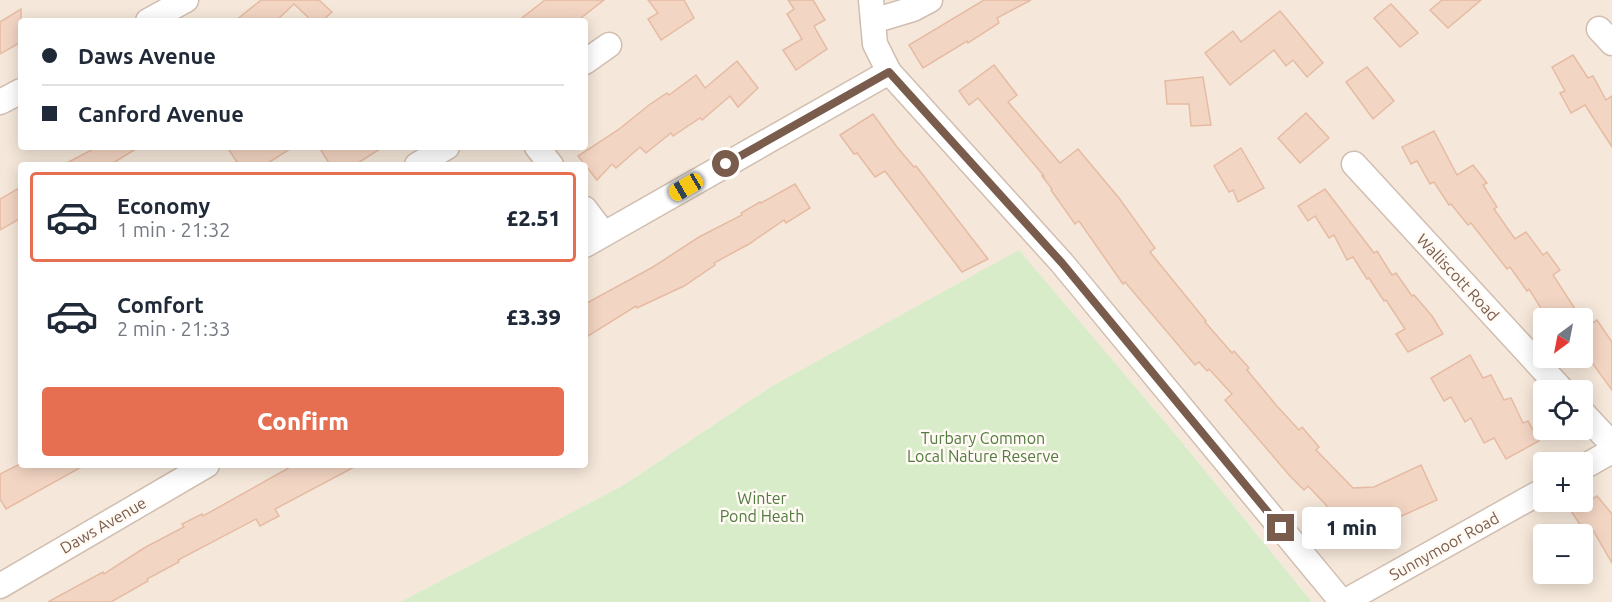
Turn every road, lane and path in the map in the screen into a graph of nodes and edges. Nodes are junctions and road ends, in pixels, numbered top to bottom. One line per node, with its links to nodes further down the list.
1 (186, 0): 4 (street)
2 (930, 0): 3 (street)
3 (872, 10): 7 (street)
4 (153, 18)
5 (609, 45): 6 (street)
6 (588, 60)
7 (889, 72): 16 (street); 25 (street)
8 (18, 93): 9 (street)
9 (0, 102)
10 (442, 150): 12 (street)
11 (539, 150): 13 (street)
12 (422, 162)
13 (549, 162)
14 (1354, 164): 17 (street, Walliscott Road)
15 (588, 218): 16 (street)
16 (595, 239)
17 (1553, 380)
18 (1593, 424): 19 (street)
19 (1612, 444)
20 (1612, 451): 21 (street)
21 (1593, 462)
22 (202, 468): 24 (street, Daws Avenue)
23 (1533, 496): 25 (street, Sunnymoor Road)
24 (0, 585)
25 (1343, 602)

